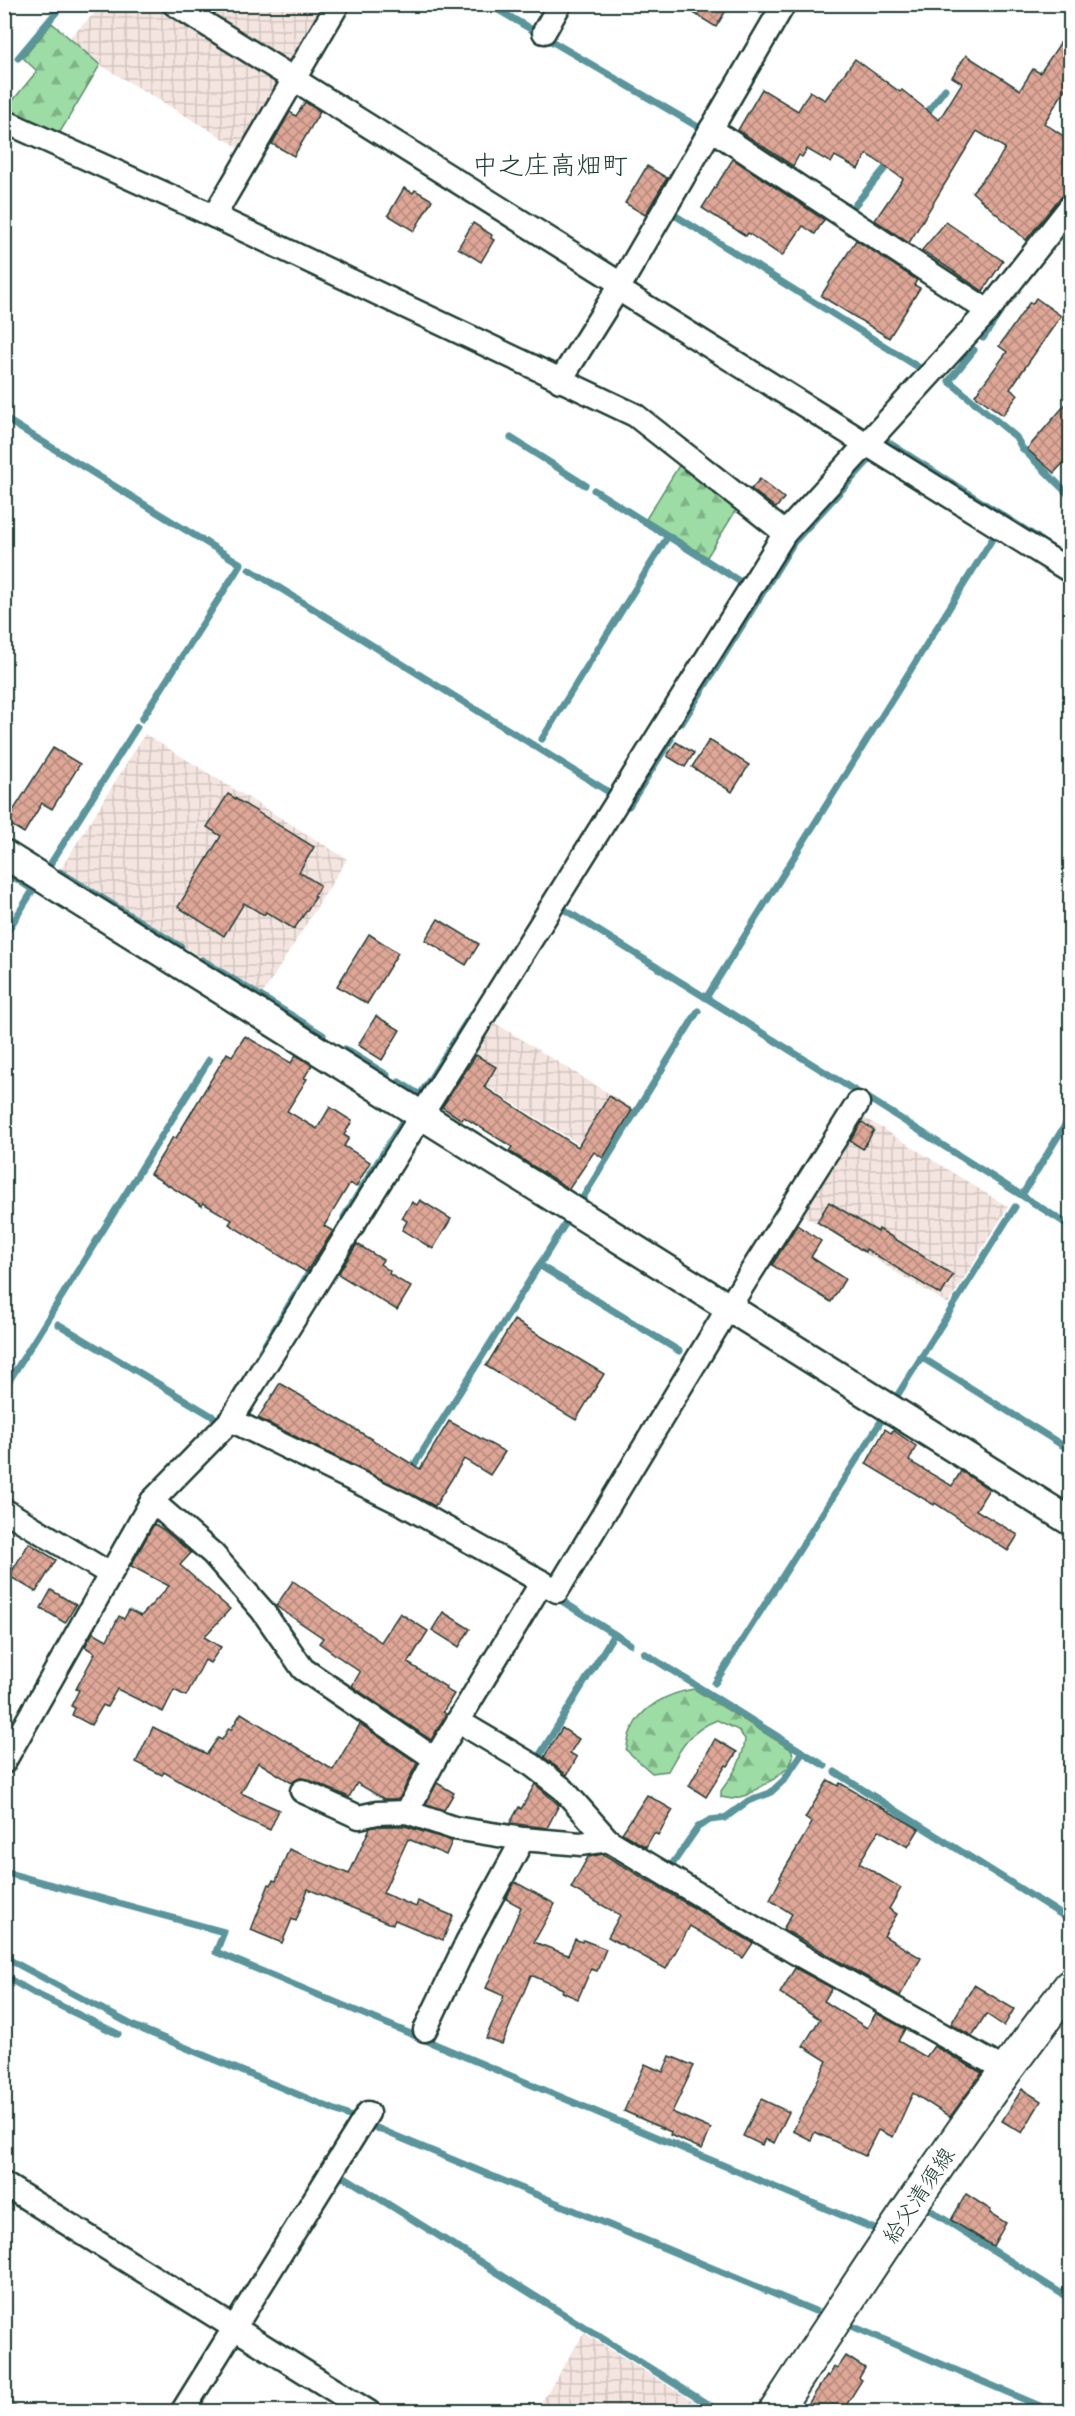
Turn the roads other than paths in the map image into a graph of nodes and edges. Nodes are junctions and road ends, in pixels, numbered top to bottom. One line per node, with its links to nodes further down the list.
1 (174, 4): 6 (street)
2 (338, 4): 6 (street)
3 (561, 4): 5 (street)
4 (784, 4): 8 (street)
5 (544, 32)
6 (294, 78): 10 (street); 11 (street)
7 (4, 121): 10 (street)
8 (711, 129): 11 (street); 12 (street)
9 (1071, 207): 12 (street)
10 (214, 216): 13 (street)
11 (620, 286): 13 (street); 14 (street)
12 (988, 311): 14 (street)
13 (560, 381): 15 (street)
14 (867, 443): 15 (street); 16 (street)
15 (785, 533): 19 (street)
16 (1071, 571)
17 (4, 854): 19 (street)
18 (858, 1103): 20 (street)
19 (422, 1116): 20 (street); 21 (street)
20 (729, 1307): 24 (street); 26 (street)
21 (231, 1420): 22 (street); 26 (street)
22 (152, 1501): 25 (street); 28 (street)
23 (4, 1510): 25 (street)
24 (1071, 1521)
25 (110, 1574): 29 (street)
26 (542, 1582): 27 (street)
27 (458, 1721): 28 (street); 33 (street)
28 (435, 1759): 31 (street)
29 (4, 1762)
30 (302, 1791): 31 (street)
31 (407, 1812): 32 (street)
32 (523, 1839): 33 (street); 35 (street)
33 (608, 1840): 36 (street)
34 (1071, 1986): 36 (main road, 給父清須線)
35 (425, 2030)
36 (1005, 2070): 42 (main road, 給父清須線)
37 (368, 2113): 39 (street)
38 (4, 2184): 39 (street)
39 (235, 2327): 40 (street); 41 (street)
40 (182, 2412)
41 (369, 2412)
42 (775, 2412)

